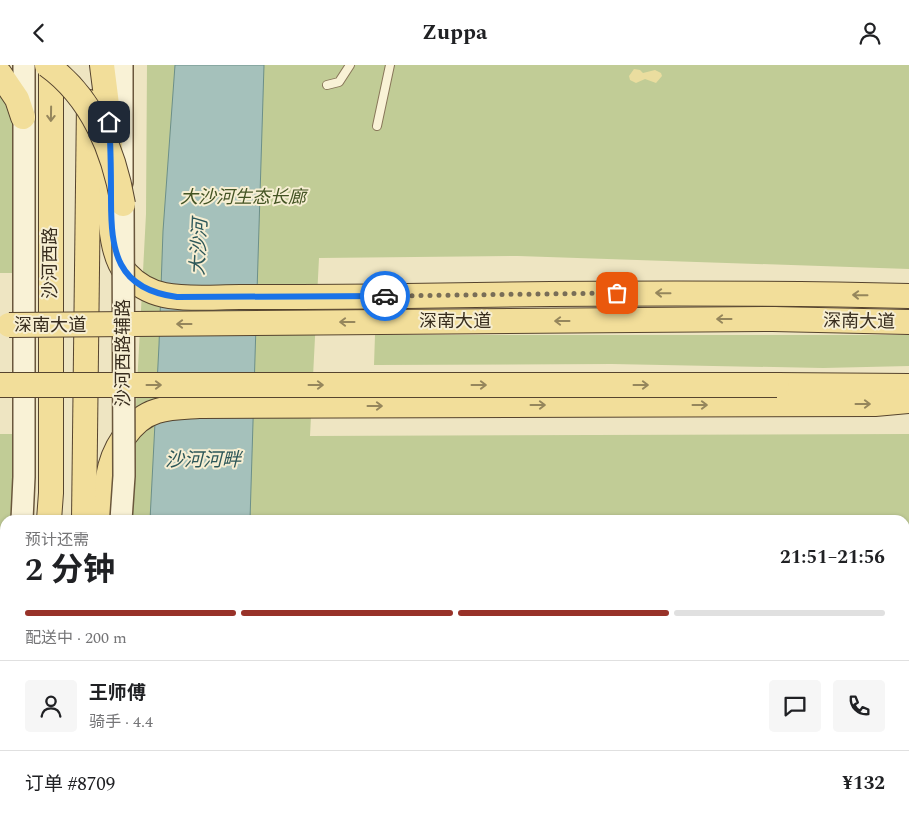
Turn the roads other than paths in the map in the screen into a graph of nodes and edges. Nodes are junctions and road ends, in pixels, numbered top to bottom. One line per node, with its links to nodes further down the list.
1 (24, 65): 11 (main road)
2 (47, 65): 13 (main road, bridge)
3 (51, 65): 21 (main road, 沙河西路, one-way to 21)
4 (90, 65): 22 (main road)
5 (102, 65): 14 (main road, one-way to 5, bridge)
6 (122, 65): 13 (main road, 沙河西路辅路, bridge)
7 (350, 65): 10 (lane)
8 (390, 65): 12 (lane)
9 (0, 74): 11 (main road)
10 (327, 85)
11 (23, 117): 20 (main road)
12 (377, 125)
13 (122, 204): 24 (main road, 沙河西路辅路, bridge)
14 (909, 296)
15 (909, 322): 16 (main road, 深南大道, one-way to 16, bridge)
16 (3, 325)
17 (1, 385): 18 (main road, one-way to 18, bridge)
18 (909, 386)
19 (909, 401): 23 (main road, one-way to 19, bridge)
20 (22, 515)
21 (49, 515)
22 (84, 515)
23 (107, 515)
24 (121, 515)

